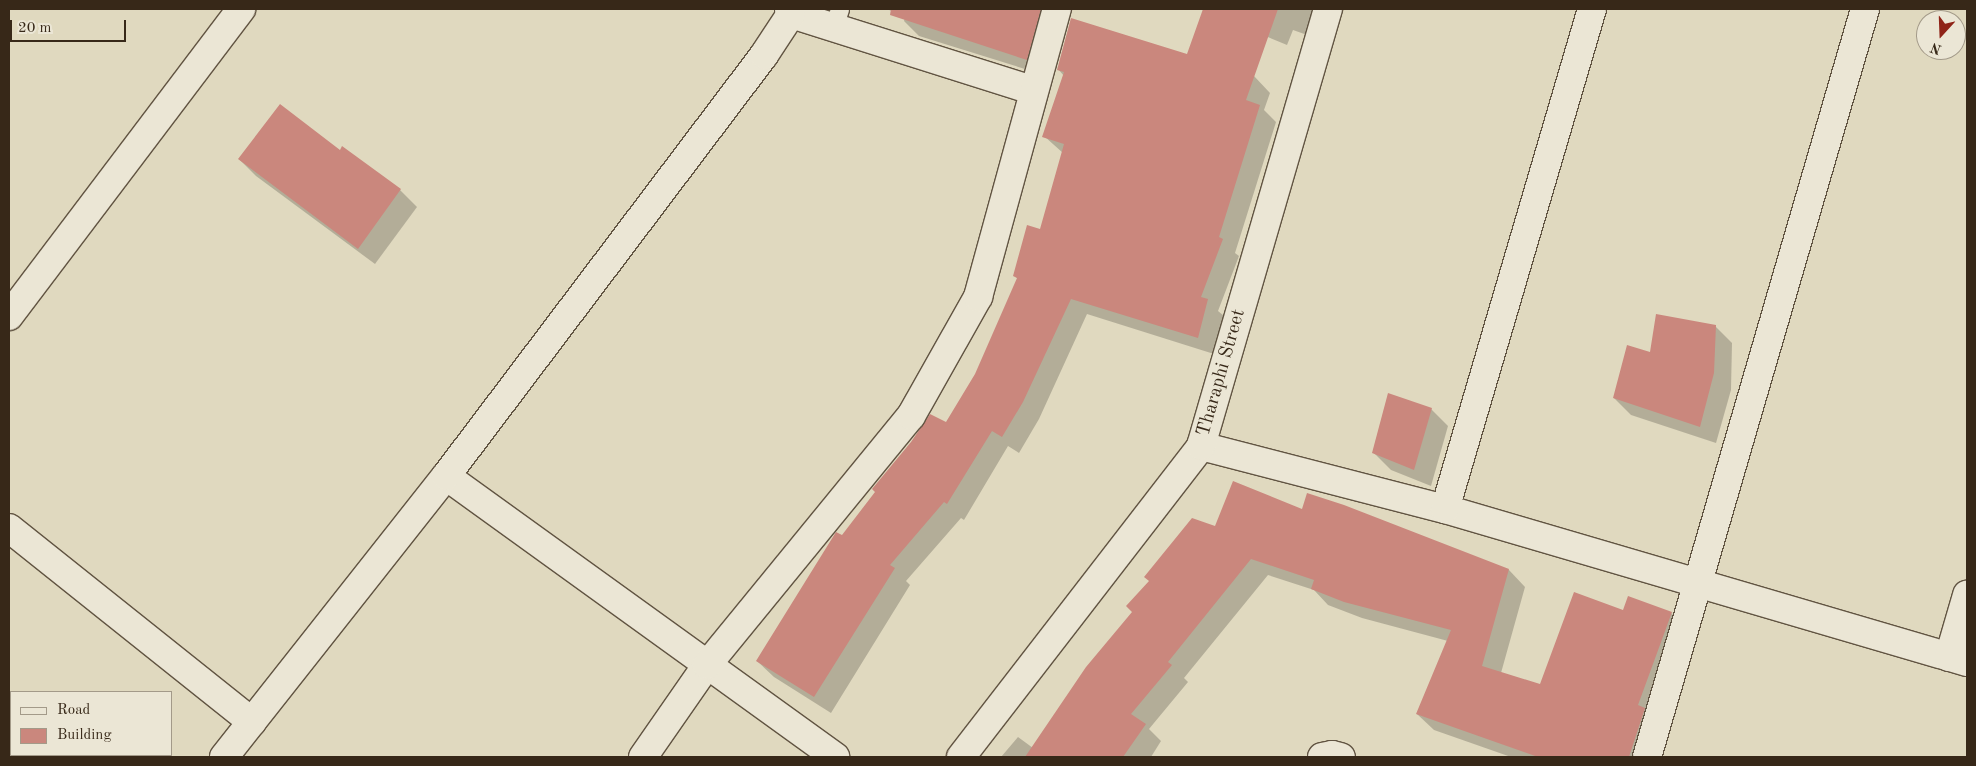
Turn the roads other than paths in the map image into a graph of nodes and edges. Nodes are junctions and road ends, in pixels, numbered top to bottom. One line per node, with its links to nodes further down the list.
1 (241, 9): 9 (street)
2 (1057, 9): 8 (street)
3 (1328, 9): 10 (street, Tharaphi Street)
4 (1592, 9): 12 (street)
5 (1865, 9): 14 (street)
6 (790, 12): 7 (street); 11 (street)
7 (837, 18): 8 (street)
8 (1032, 90): 17 (street)
9 (9, 316)
10 (1201, 446): 12 (street); 22 (street, Tharaphi Street)
11 (446, 476): 17 (street); 18 (street)
12 (1445, 509): 14 (street)
13 (9, 528): 18 (street)
14 (1697, 583): 16 (street); 25 (street)
15 (1967, 595): 16 (street)
16 (1958, 660)
17 (707, 665): 20 (street); 21 (street)
18 (252, 722): 19 (street)
19 (224, 757)
20 (643, 757)
21 (835, 757)
22 (961, 757)
23 (1322, 757): 24 (street)
24 (1341, 757)
25 (1647, 757)

